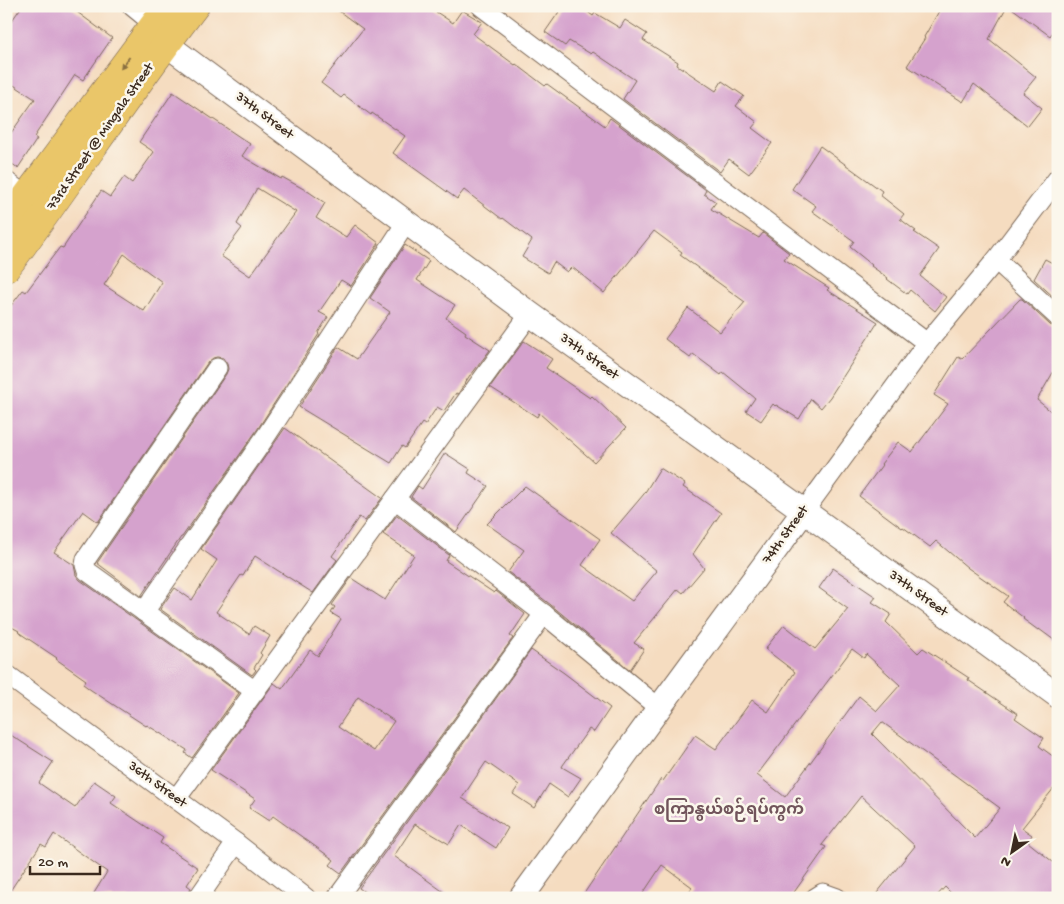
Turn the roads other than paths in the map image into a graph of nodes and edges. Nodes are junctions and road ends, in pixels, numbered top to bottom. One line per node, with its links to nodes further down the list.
1 (132, 6): 4 (street, 37th Street)
2 (196, 6): 4 (main road, 73rd Street @ Mingala Street)
3 (481, 6): 13 (street)
4 (163, 25): 6 (main road, 73rd Street @ Mingala Street); 7 (street, 37th Street)
5 (1058, 178): 9 (street, 74th Street)
6 (27, 197): 8 (main road, 73rd Street @ Mingala Street); 10 (main road, 73rd Street @ Mingala Street)
7 (406, 223): 11 (street, 37th Street); 17 (street)
8 (6, 224)
9 (996, 260): 12 (street); 13 (street, 74th Street)
10 (6, 268)
11 (530, 314): 15 (street); 16 (street, 37th Street)
12 (1058, 317)
13 (927, 343): 16 (street, 74th Street)
14 (217, 368): 17 (street)
15 (395, 499): 18 (street); 20 (street)
16 (804, 511): 21 (street, 37th Street); 22 (street, 74th Street)
17 (144, 612): 20 (street)
18 (544, 614): 22 (street); 27 (street)
19 (6, 674): 23 (street, 36th Street)
20 (255, 691): 23 (street)
21 (1058, 696)
22 (658, 708): 28 (street, 74th Street)
23 (176, 799): 24 (street, 36th Street)
24 (236, 843): 25 (street); 26 (street, 36th Street)
25 (198, 898)
26 (306, 898)
27 (337, 898)
28 (521, 898)
29 (815, 898): 30 (street)
30 (837, 898)

